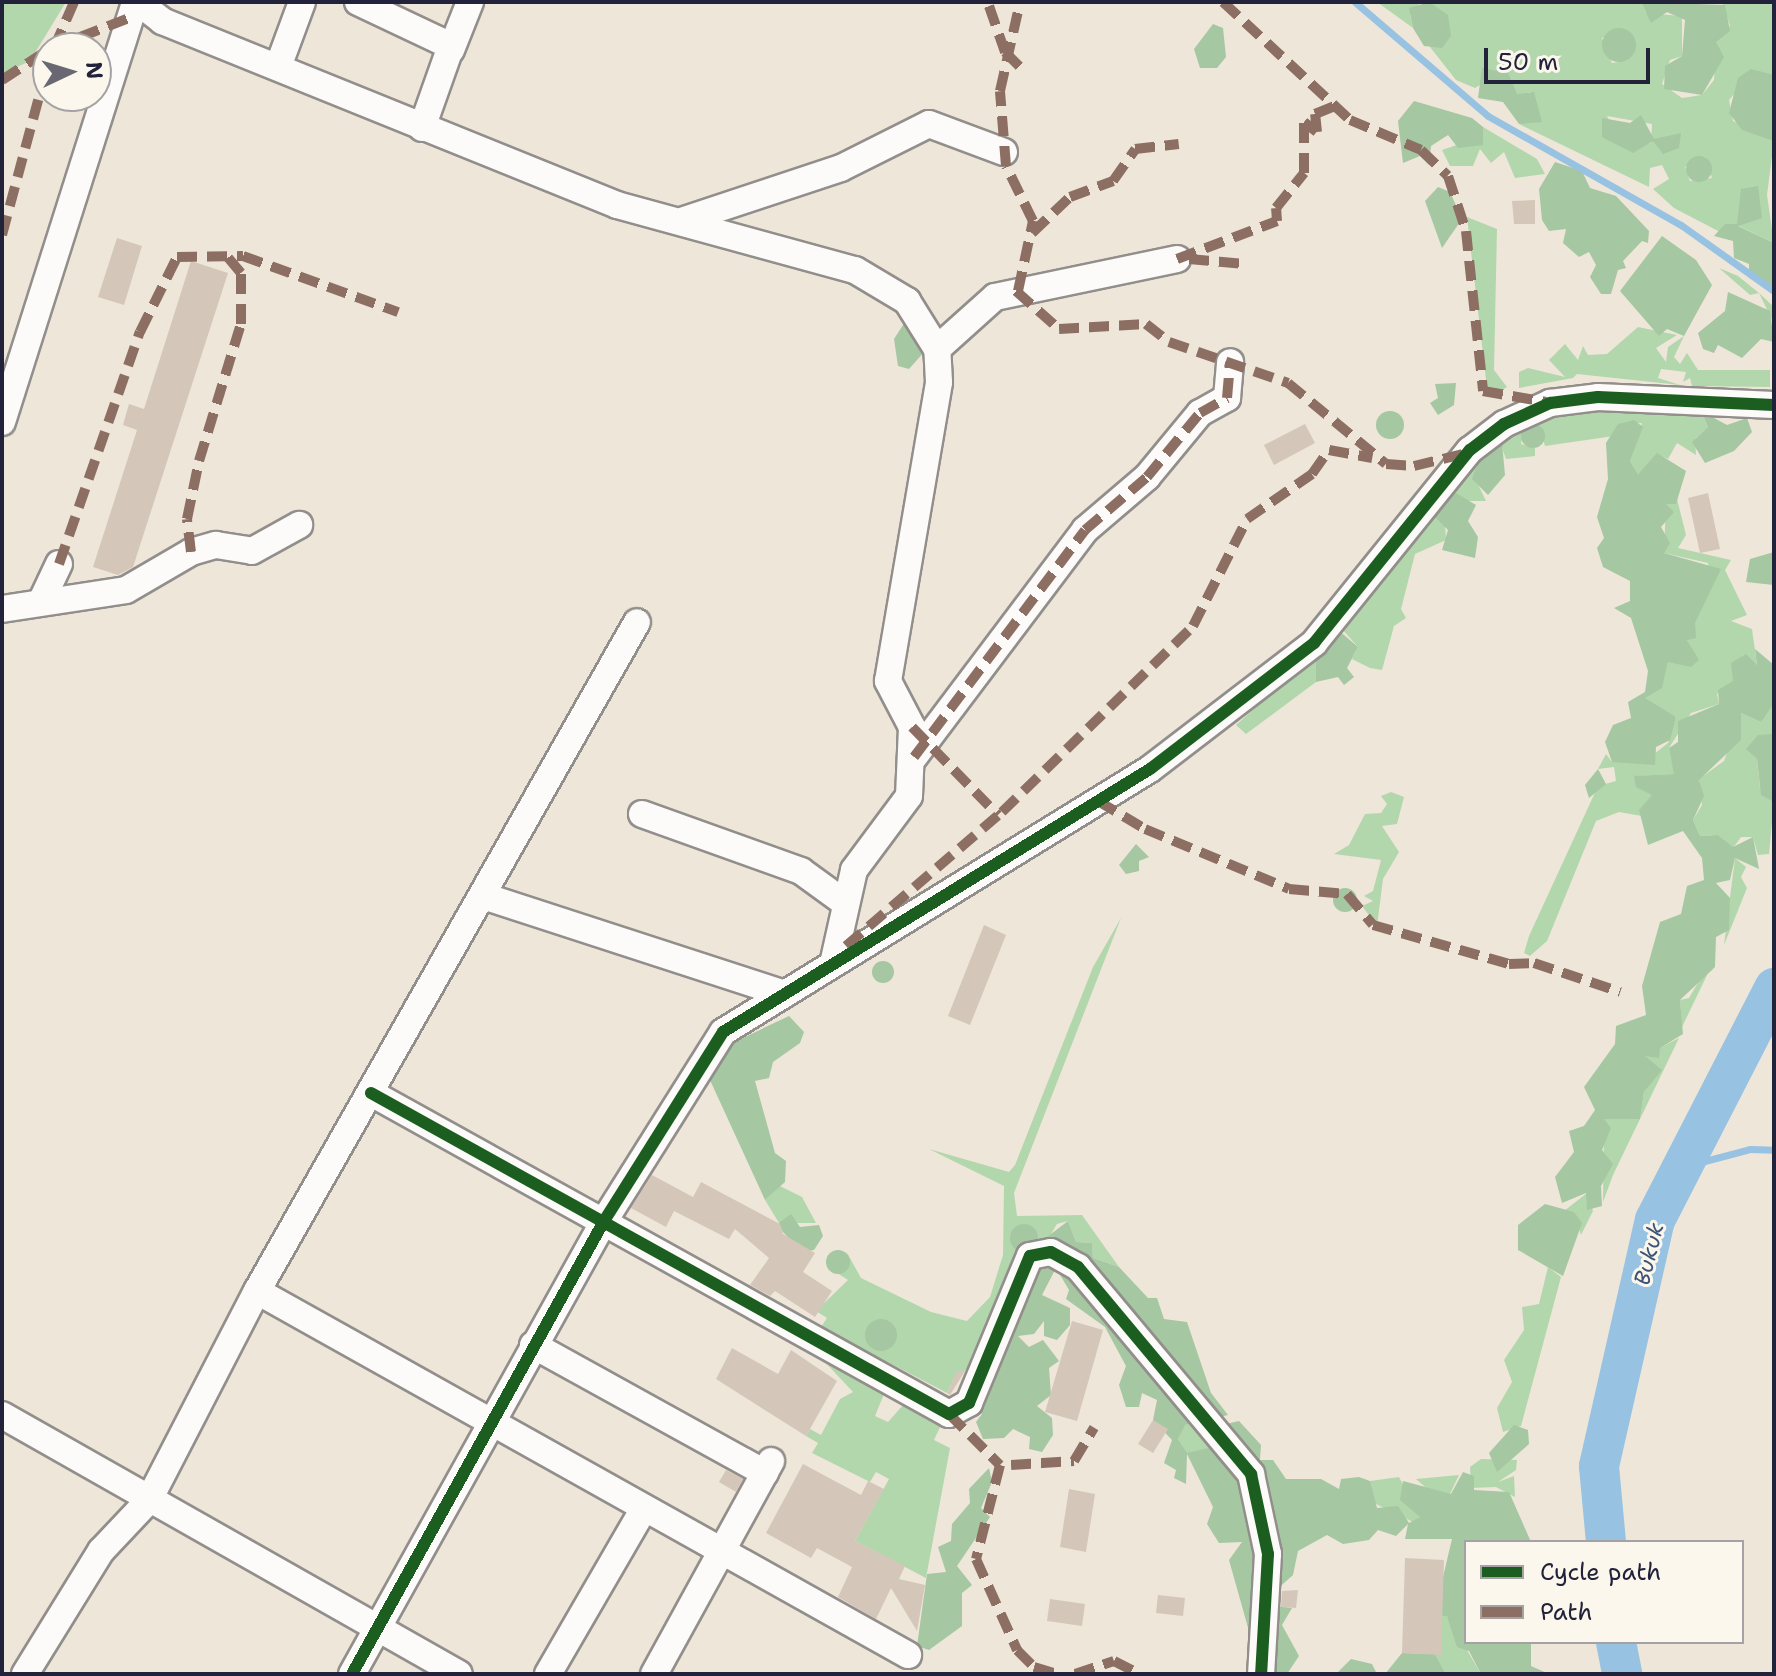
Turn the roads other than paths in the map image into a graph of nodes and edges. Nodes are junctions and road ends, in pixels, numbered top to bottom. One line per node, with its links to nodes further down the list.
1 (136, 2): 6 (street); 14 (street)
2 (302, 2): 6 (street)
3 (358, 2): 5 (street)
4 (470, 2): 5 (street)
5 (452, 40): 7 (street)
6 (278, 67): 7 (street)
7 (422, 128): 9 (street)
8 (1004, 152): 9 (street)
9 (682, 220): 11 (street)
10 (1177, 259): 11 (street)
11 (937, 349): 20 (street)
12 (1230, 362): 20 (street)
13 (1774, 405): 24 (street)
14 (2, 422)
15 (299, 525): 17 (street)
16 (59, 564): 17 (street)
17 (41, 602): 18 (street)
18 (2, 609)
19 (637, 622): 22 (street)
20 (914, 757): 23 (street)
21 (642, 814): 23 (street)
22 (483, 896): 25 (street); 26 (street)
23 (845, 903): 24 (street)
24 (833, 964): 25 (street)
25 (784, 994): 27 (street)
26 (371, 1093): 27 (street); 28 (street)
27 (604, 1221): 29 (street); 44 (street)
28 (257, 1291): 31 (street); 32 (street)
29 (533, 1345): 31 (street); 34 (street)
30 (2, 1415): 32 (street)
31 (487, 1424): 33 (street); 35 (street)
32 (149, 1500): 35 (street); 39 (street)
33 (643, 1510): 34 (street); 42 (street)
34 (721, 1552): 36 (street); 43 (street)
35 (376, 1625): 40 (street); 41 (street)
36 (908, 1655)
37 (2, 1668): 38 (street)
38 (13, 1674)
39 (25, 1674)
40 (352, 1674)
41 (459, 1674)
42 (548, 1674)
43 (654, 1674)
44 (1261, 1674)

